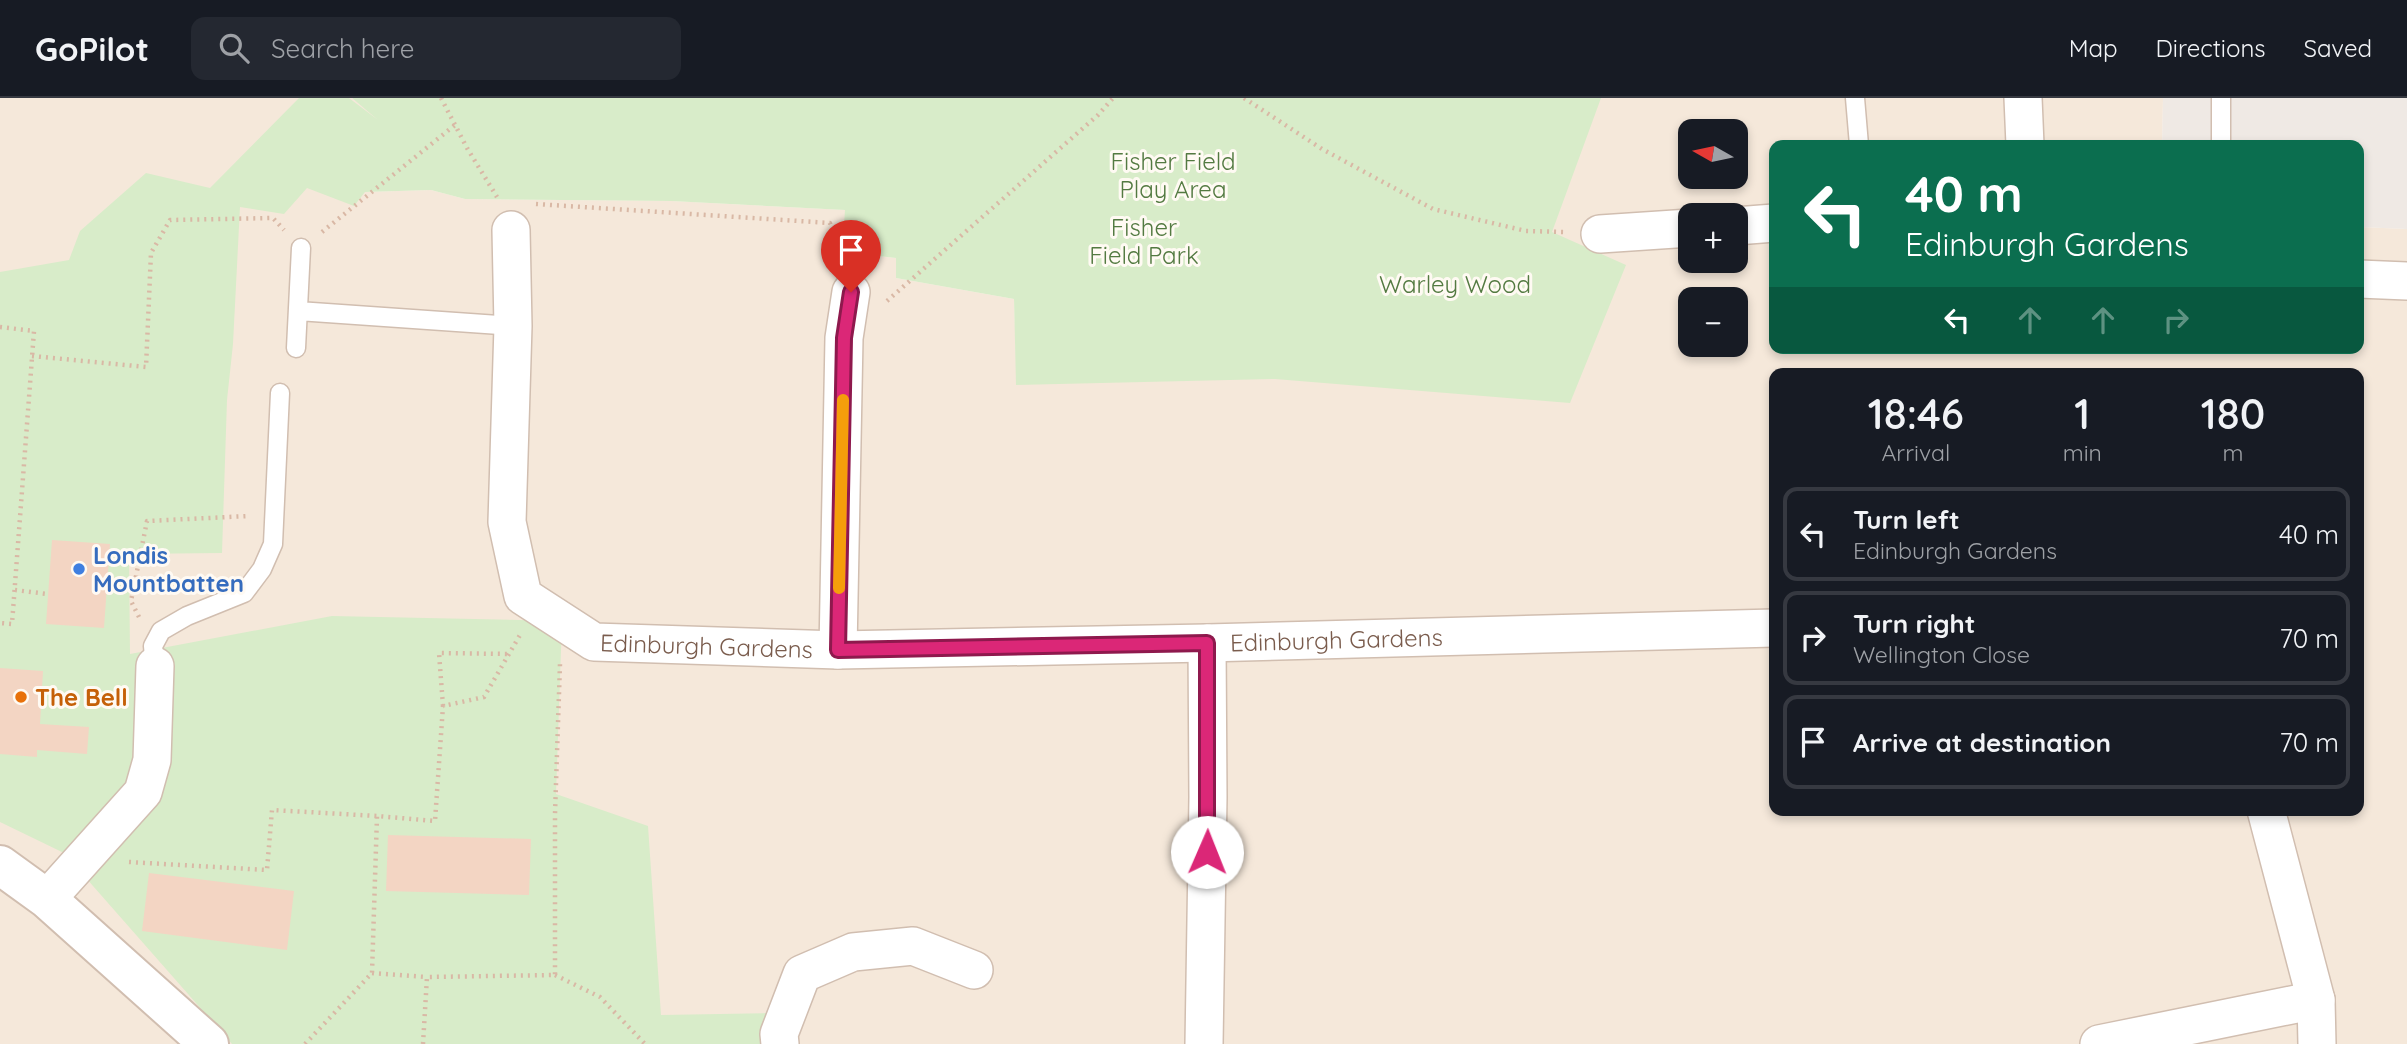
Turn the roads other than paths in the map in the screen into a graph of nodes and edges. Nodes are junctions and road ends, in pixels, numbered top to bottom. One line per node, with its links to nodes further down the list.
1 (1855, 98): 4 (lane)
2 (2023, 98): 5 (street)
3 (2221, 98): 6 (lane)
4 (1859, 140)
5 (2025, 140)
6 (2221, 140)
7 (519, 217): 17 (street, Edinburgh Gardens)
8 (1769, 223): 9 (street)
9 (1748, 225)
10 (1678, 229): 11 (street)
11 (1600, 234)
12 (301, 248): 16 (lane)
13 (2364, 279): 14 (street)
14 (2407, 281)
15 (851, 292): 22 (street)
16 (298, 311): 17 (lane); 18 (lane)
17 (513, 326): 22 (street, Edinburgh Gardens)
18 (296, 348)
19 (280, 393): 23 (lane)
20 (1769, 628): 21 (street, Edinburgh Gardens)
21 (1207, 643): 22 (street, Edinburgh Gardens); 31 (street)
22 (838, 650)
23 (154, 656): 26 (street)
24 (2268, 816): 28 (street)
25 (0, 864): 26 (street)
26 (47, 899): 29 (street)
27 (974, 970): 30 (street)
28 (2316, 1000): 32 (street); 33 (street)
29 (209, 1044)
30 (780, 1044)
31 (1203, 1044)
32 (2099, 1044)
33 (2317, 1044)

